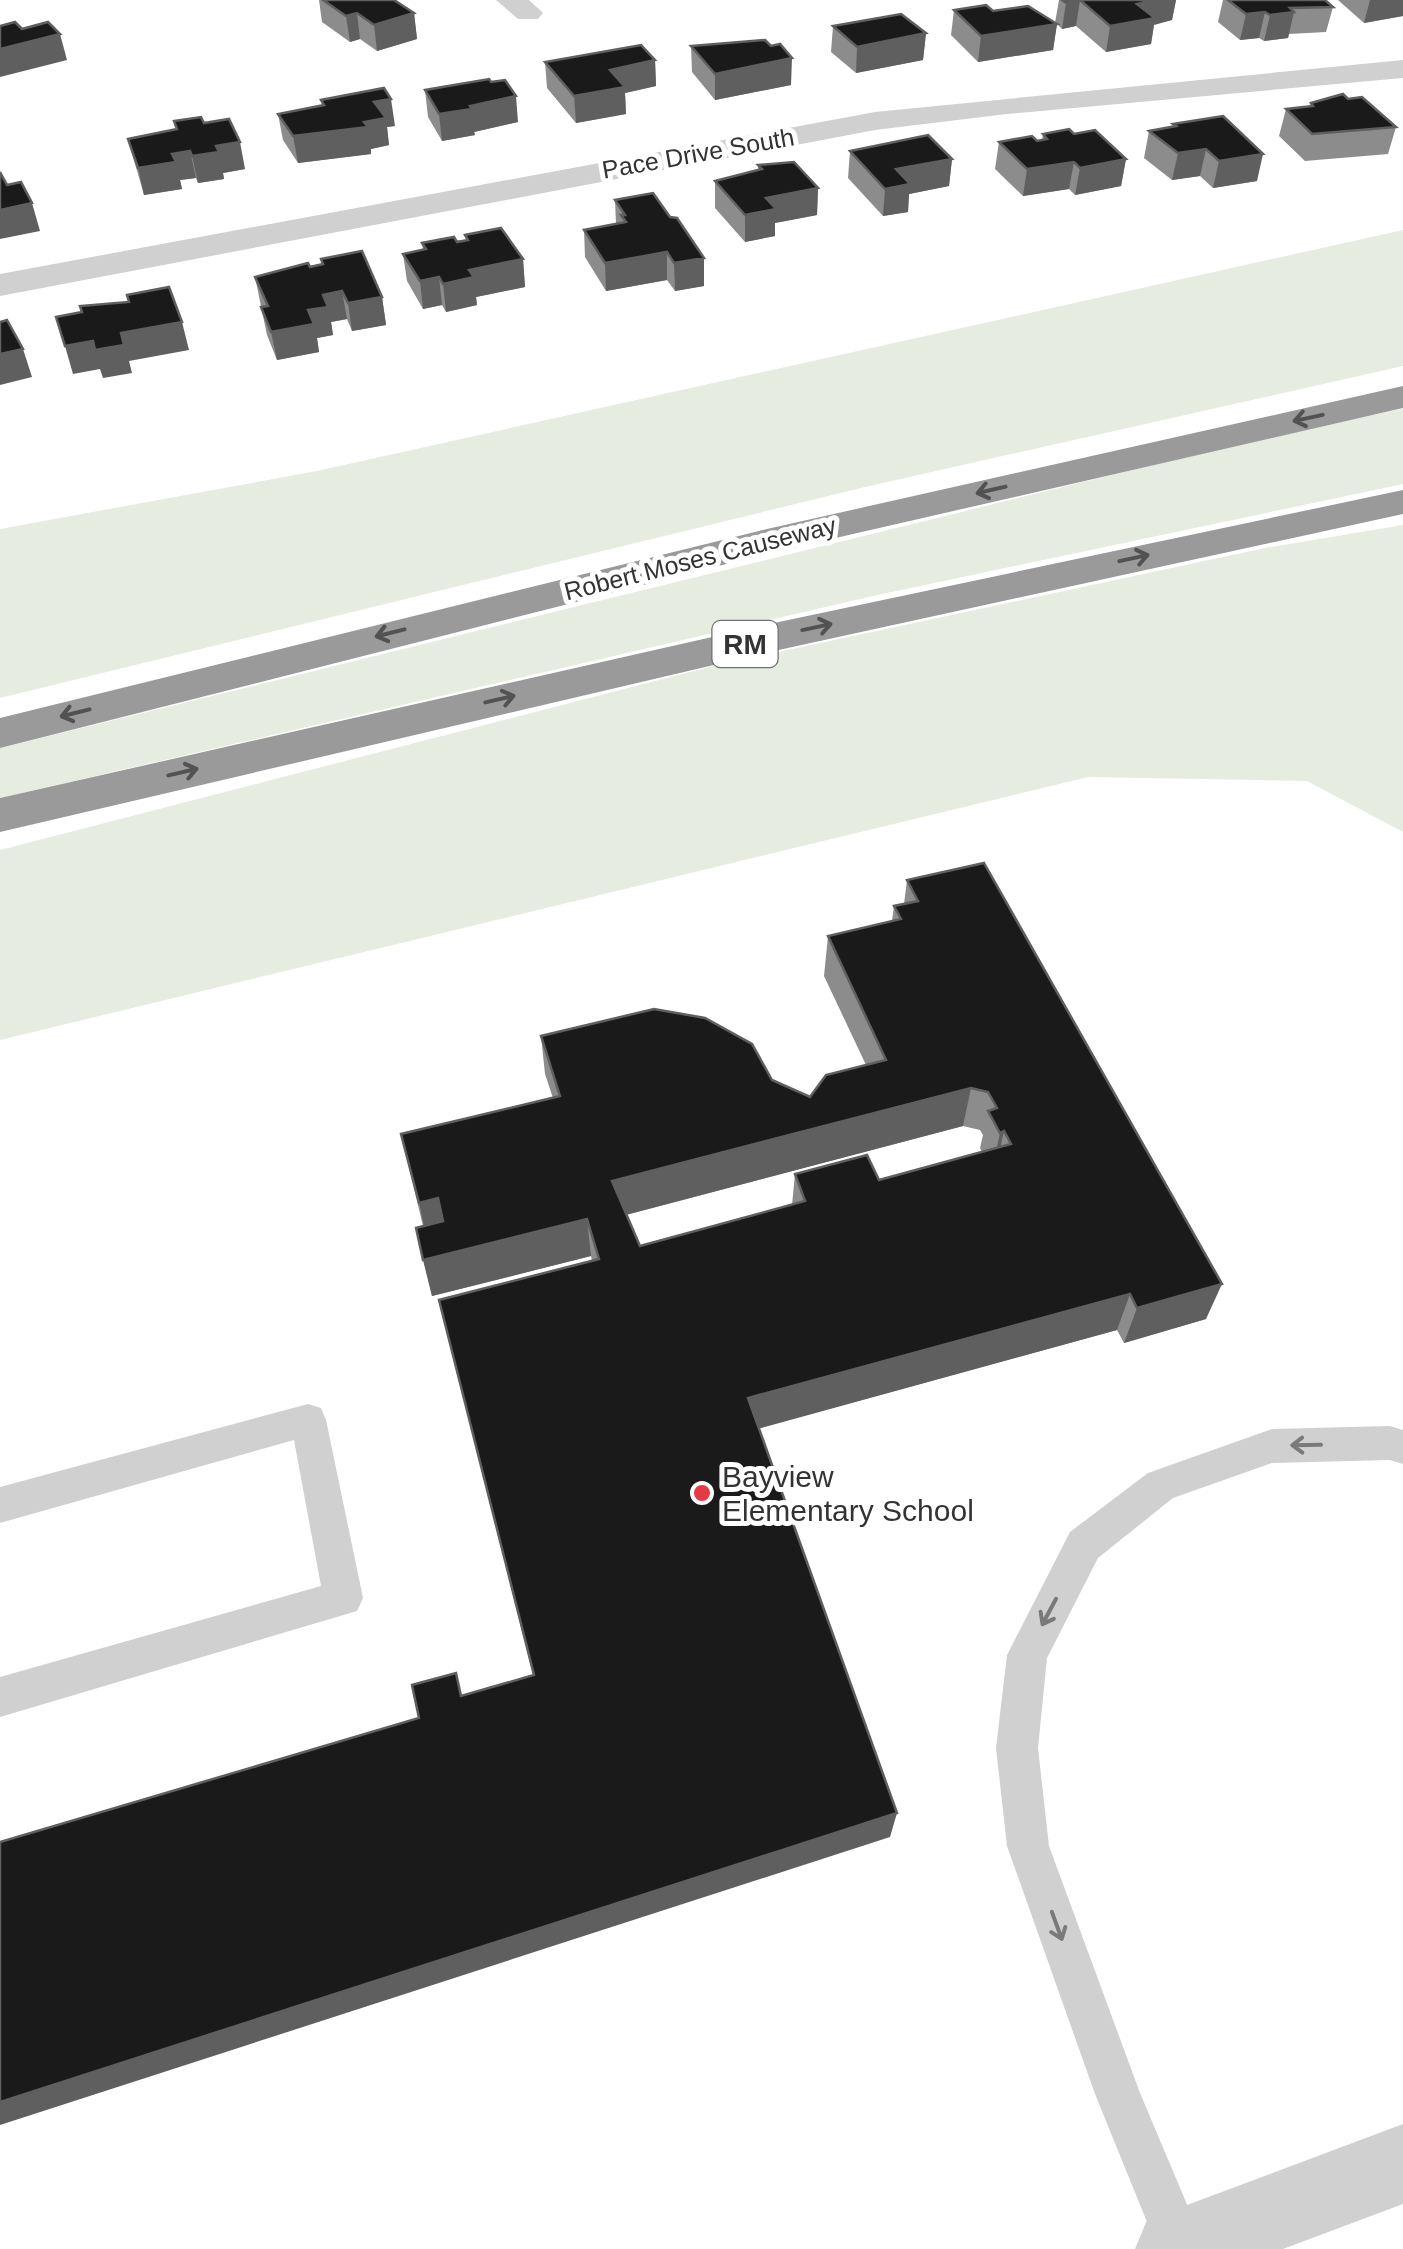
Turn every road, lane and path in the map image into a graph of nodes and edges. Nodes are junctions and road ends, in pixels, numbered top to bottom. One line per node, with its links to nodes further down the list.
1 (1403, 69): 2 (street, Pace Drive South)
2 (0, 286)
3 (1403, 397): 5 (highway, Robert Moses Causeway, one-way to 5)
4 (1403, 502): 6 (highway, RM, one-way to 4)
5 (0, 733)
6 (0, 815)
7 (1403, 1447): 11 (lane, one-way to 11)
8 (0, 1506): 9 (lane)
9 (0, 1697)
10 (1403, 2164): 11 (street)
11 (1178, 2248)

